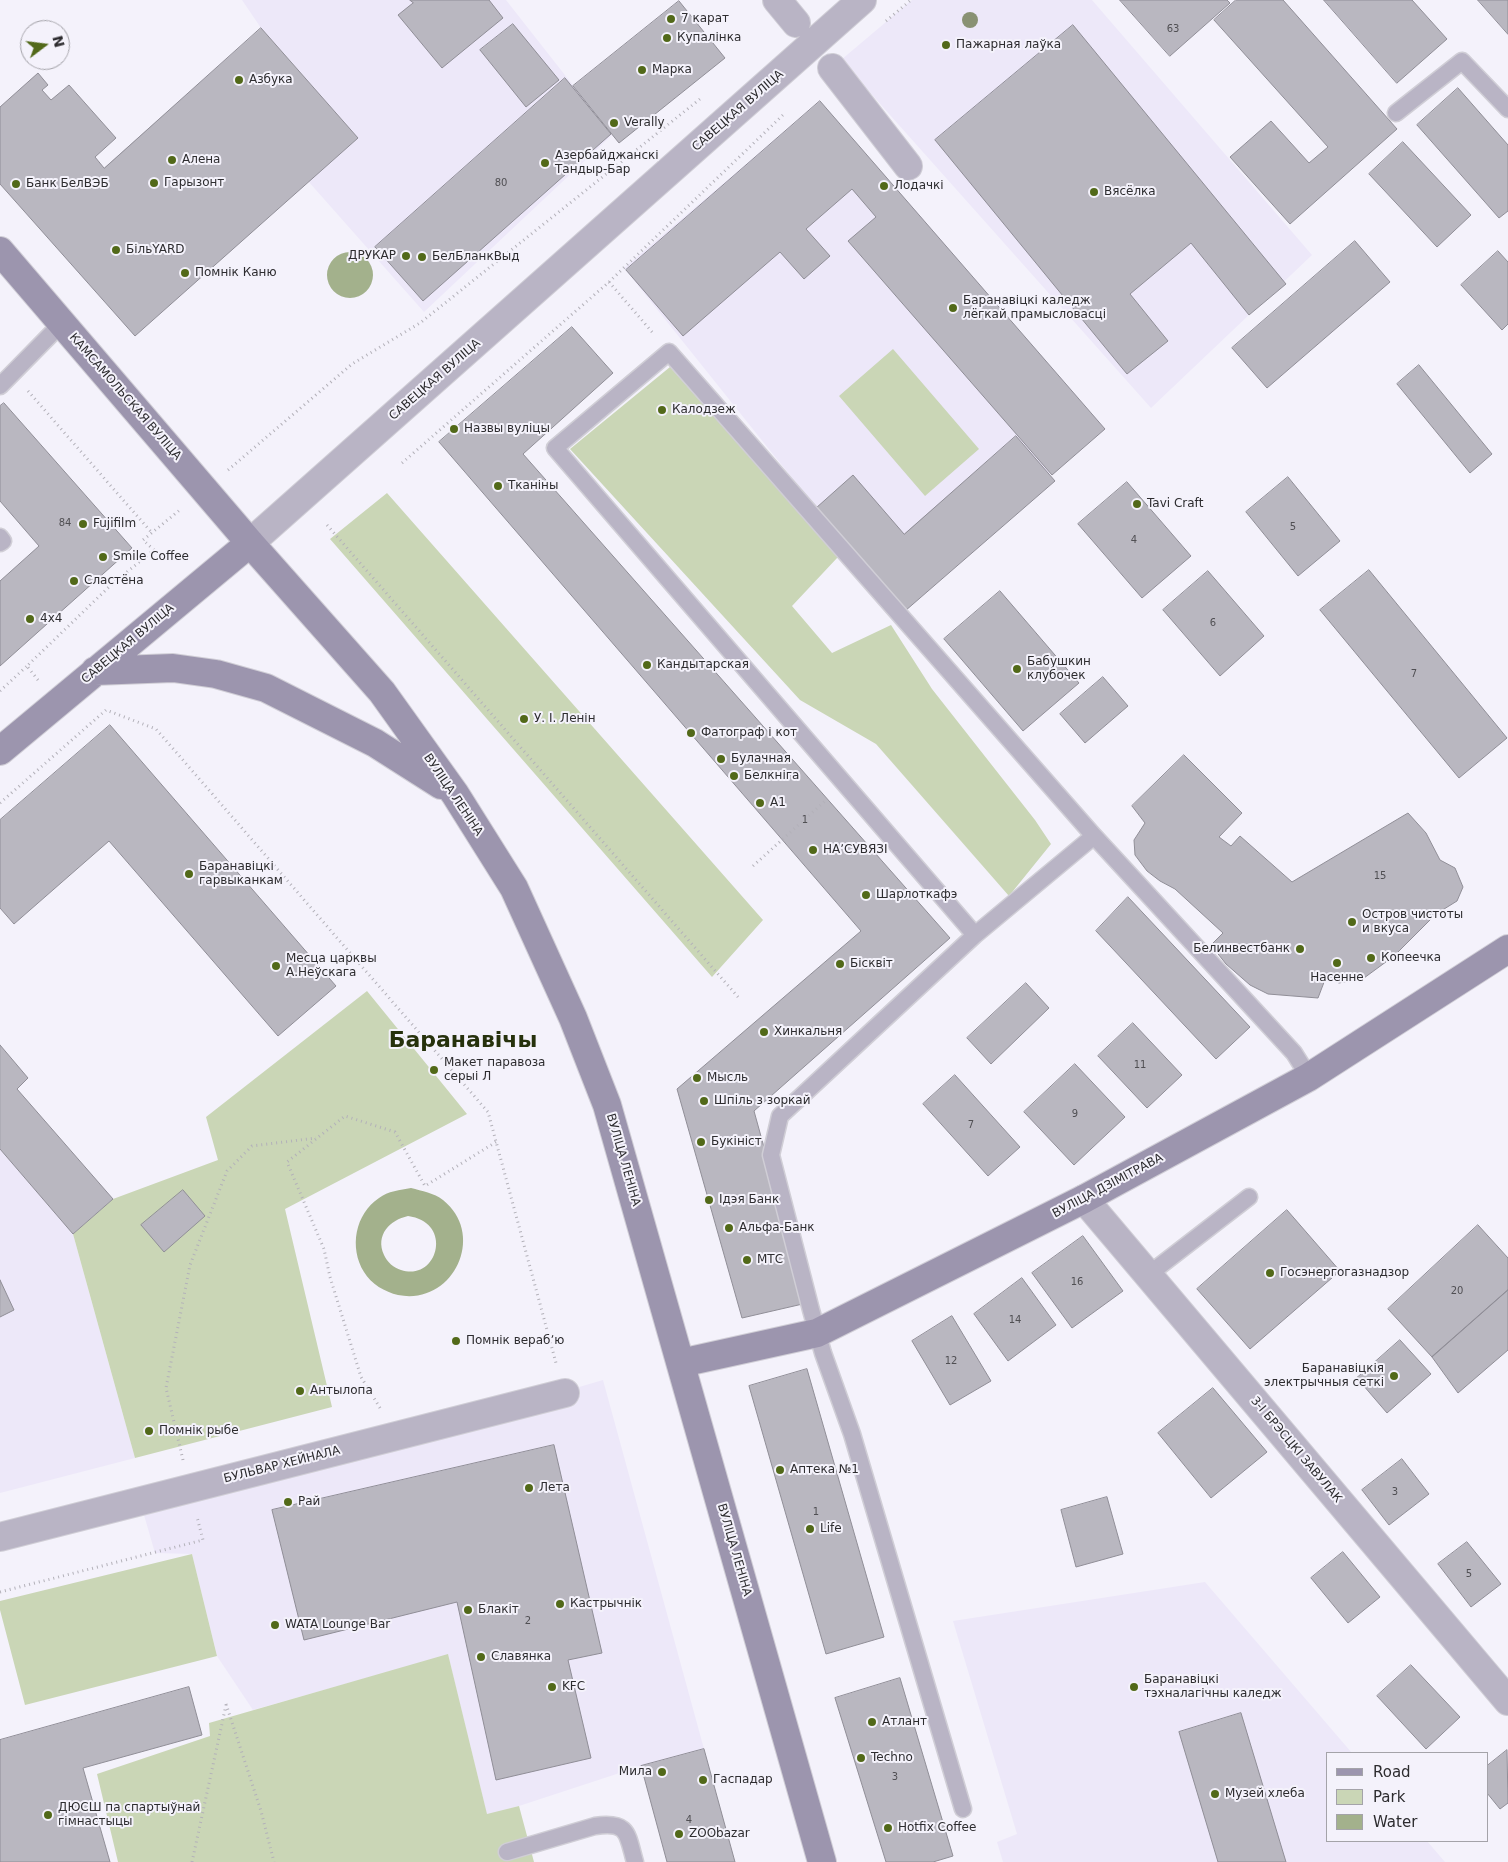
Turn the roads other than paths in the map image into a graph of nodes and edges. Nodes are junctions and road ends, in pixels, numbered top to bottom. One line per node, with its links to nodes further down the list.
1 (777, 0): 3 (street)
2 (862, 0): 13 (street, САВЕЦКАЯ ВУЛІЦА)
3 (796, 22)
4 (832, 68): 7 (street)
5 (1508, 109): 6 (lane)
6 (1396, 113)
7 (908, 166)
8 (0, 252): 9 (main road, КАМСАМОЛЬСКАЯ ВУЛІЦА)
9 (62, 323): 10 (lane); 13 (main road, КАМСАМОЛЬСКАЯ ВУЛІЦА)
10 (0, 386)
11 (0, 537): 12 (lane)
12 (0, 543)
13 (250, 543): 14 (main road, САВЕЦКАЯ ВУЛІЦА); 16 (main road, ВУЛІЦА ЛЕНІНА)
14 (96, 671): 15 (main road, САВЕЦКАЯ ВУЛІЦА); 16 (main road)
15 (0, 751)
16 (455, 794): 25 (main road, ВУЛІЦА ЛЕНІНА)
17 (1094, 836): 18 (lane); 18 (lane); 20 (lane)
18 (975, 935): 24 (lane)
19 (1508, 949): 20 (main road, ВУЛІЦА ДЗІМІТРАВА)
20 (1309, 1077): 22 (main road, ВУЛІЦА ДЗІМІТРАВА)
21 (1249, 1197): 23 (lane)
22 (1084, 1199): 23 (street, 3-І БРЭСЦКІ ЗАВУЛАК); 24 (main road, ВУЛІЦА ДЗІМІТРАВА)
23 (1148, 1275): 28 (street, 3-І БРЭСЦКІ ЗАВУЛАК)
24 (817, 1333): 25 (main road, ВУЛІЦА ДЗІМІТРАВА); 29 (lane)
25 (681, 1363): 32 (main road, ВУЛІЦА ЛЕНІНА)
26 (564, 1394): 27 (street, БУЛЬВАР ХЕЙНАЛА)
27 (0, 1537)
28 (1508, 1701)
29 (963, 1809)
30 (507, 1852): 31 (lane)
31 (635, 1862)
32 (822, 1862)

